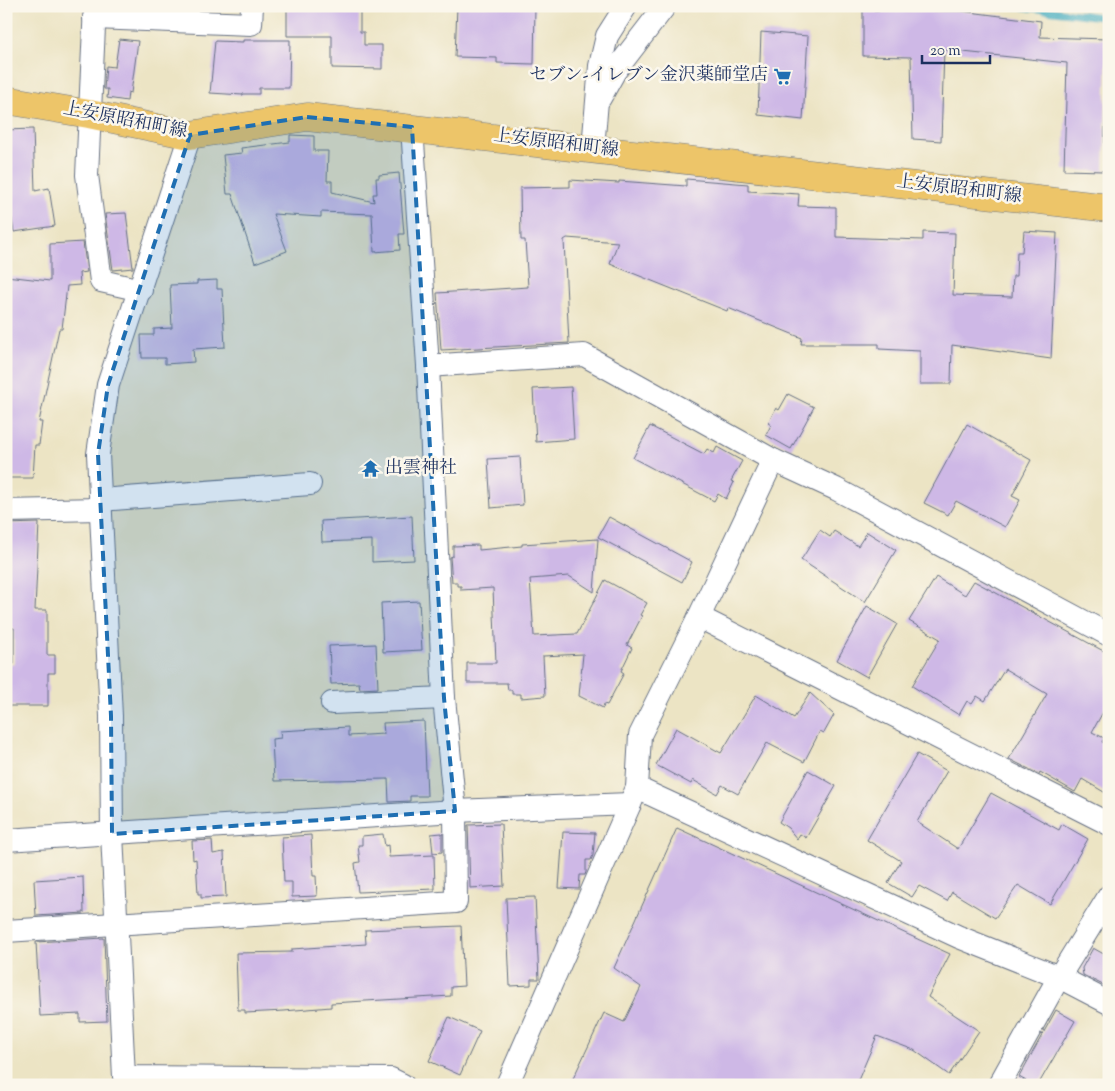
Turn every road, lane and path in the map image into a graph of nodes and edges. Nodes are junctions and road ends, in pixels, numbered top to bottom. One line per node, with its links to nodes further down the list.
1 (252, 6): 4 (street)
2 (626, 6): 6 (street)
3 (665, 6): 6 (street)
4 (94, 12): 7 (street)
5 (6, 100): 7 (main road, 上安原昭和町線)
6 (598, 101): 10 (street)
7 (89, 114): 9 (main road, 上安原昭和町線); 12 (street)
8 (412, 128): 9 (main road, 上安原昭和町線); 10 (main road, 上安原昭和町線); 13 (street)
9 (190, 135): 12 (street)
10 (593, 148): 11 (main road, 上安原昭和町線)
11 (1109, 208)
12 (141, 290): 16 (street)
13 (428, 366): 14 (street); 20 (street)
14 (773, 460): 18 (street); 19 (street)
15 (310, 484): 16 (street)
16 (100, 504): 17 (street); 25 (street)
17 (6, 511)
18 (699, 617): 22 (street); 24 (street)
19 (1109, 635)
20 (444, 698): 21 (street); 23 (street)
21 (332, 702)
22 (633, 796): 23 (street); 30 (street); 33 (street)
23 (454, 811): 25 (street); 28 (street)
24 (1109, 824)
25 (112, 834): 26 (street); 28 (street)
26 (6, 840)
27 (1109, 896): 30 (street)
28 (116, 923): 29 (street); 32 (street)
29 (6, 930)
30 (1059, 977): 31 (street); 34 (street)
31 (1109, 1003)
32 (404, 1085)
33 (508, 1085)
34 (999, 1085)

